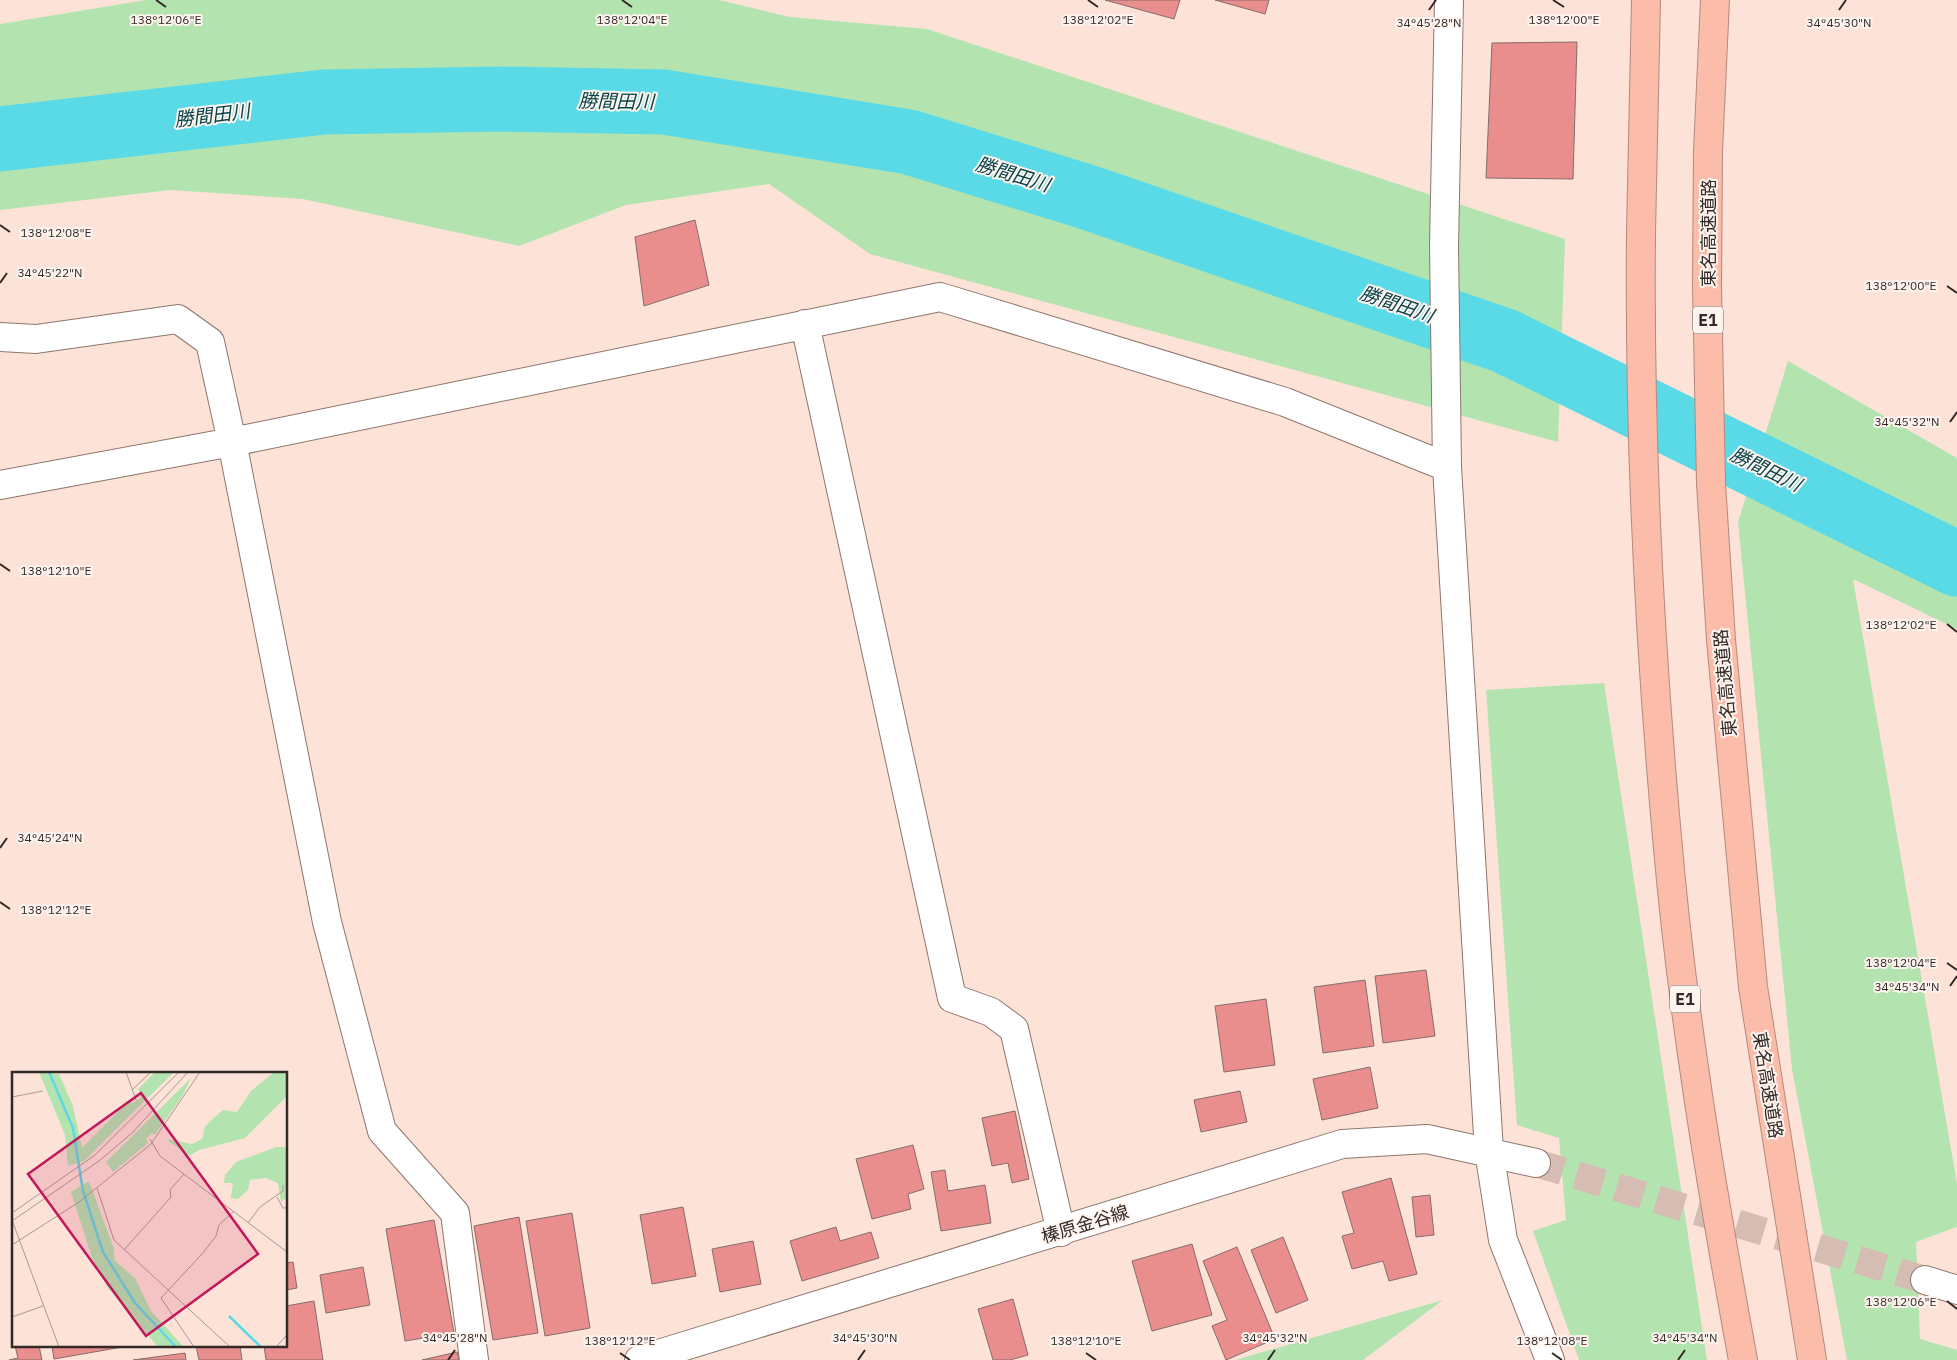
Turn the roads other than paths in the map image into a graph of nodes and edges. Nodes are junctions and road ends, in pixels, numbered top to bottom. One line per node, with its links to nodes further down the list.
1 (1449, 0): 7 (street)
2 (1646, 0): 17 (highway, E1)
3 (1715, 0): 18 (highway, 東名高速道路 / E1)
4 (805, 324): 6 (street); 7 (street); 11 (street)
5 (0, 337): 6 (street)
6 (232, 442): 8 (street); 14 (street)
7 (1447, 467): 9 (street)
8 (0, 485)
9 (1489, 1152): 10 (street, 榛原金谷線); 11 (street, 榛原金谷線); 16 (street)
10 (1536, 1163)
11 (1061, 1232): 15 (street, 榛原金谷線)
12 (1925, 1280): 13 (street)
13 (1957, 1290)
14 (474, 1360)
15 (638, 1360)
16 (1550, 1360)
17 (1743, 1360)
18 (1812, 1360)

